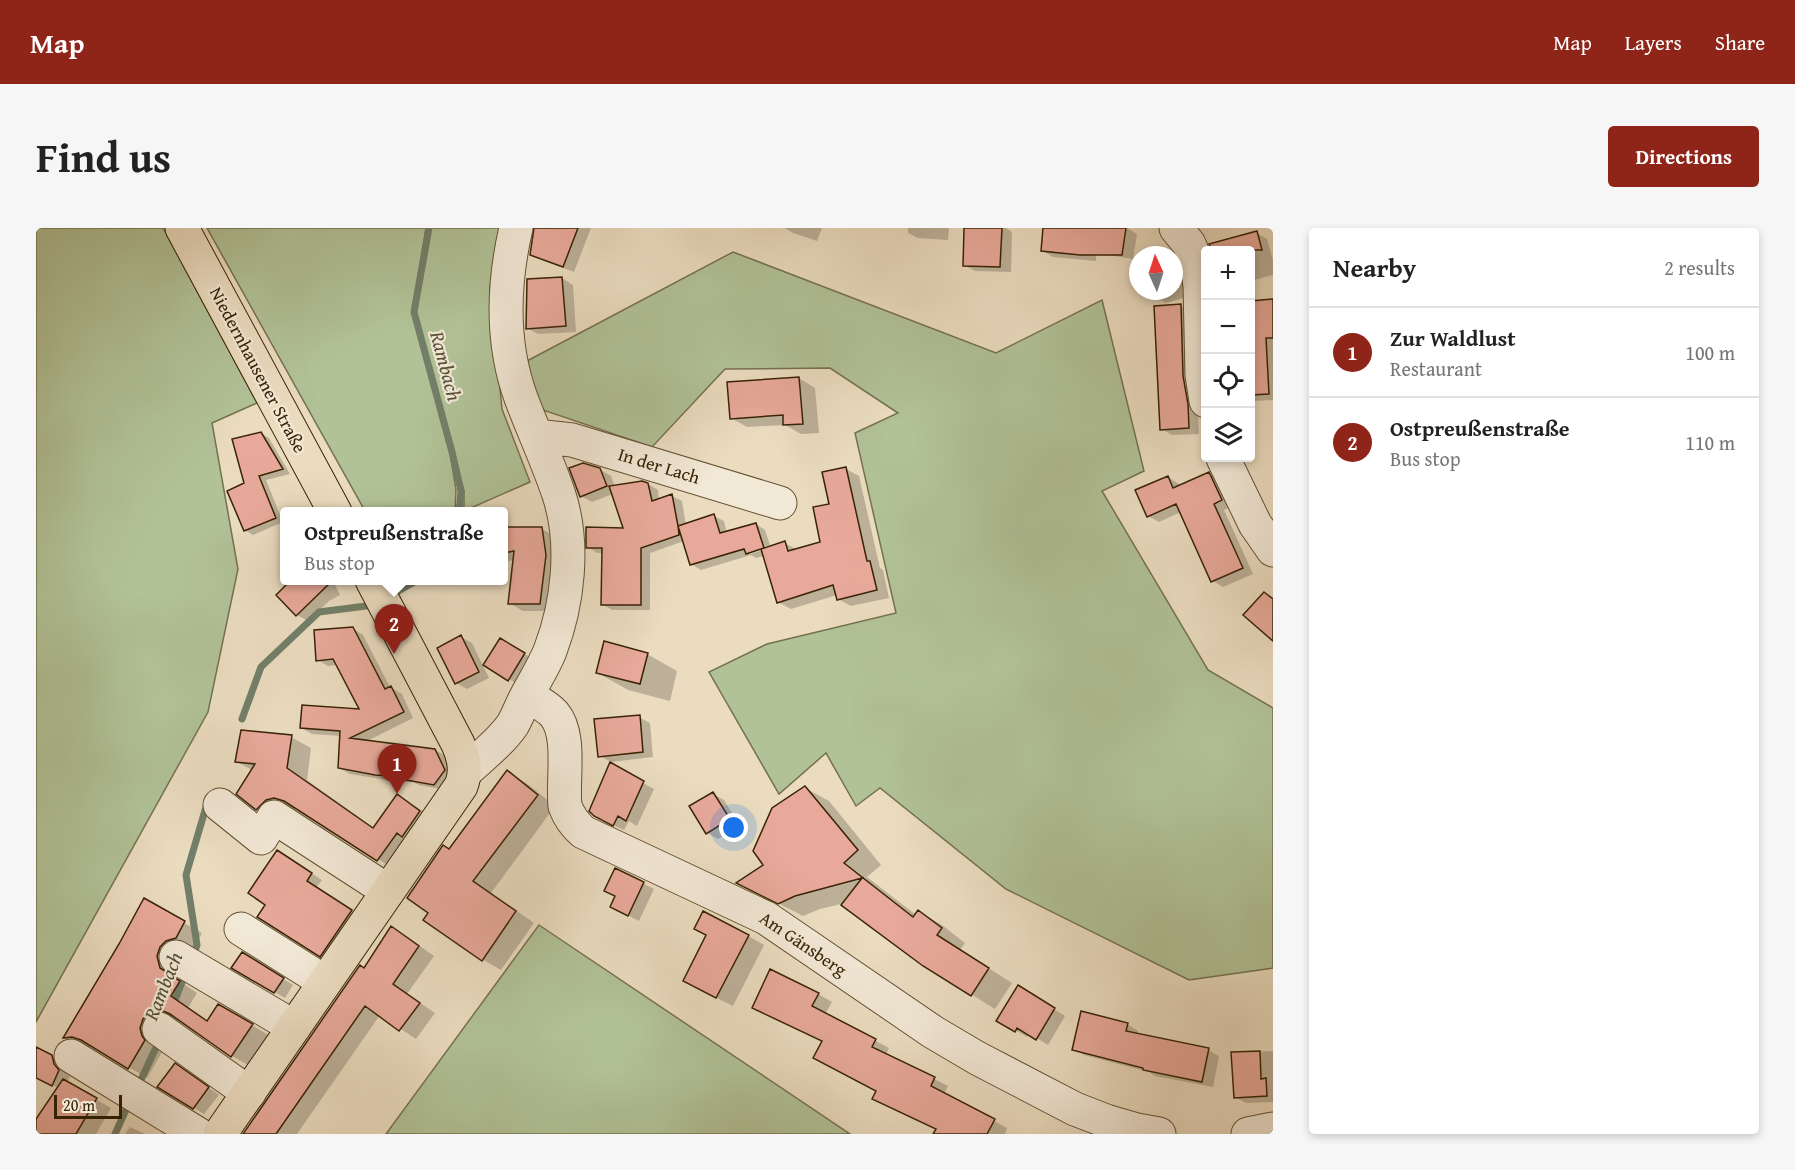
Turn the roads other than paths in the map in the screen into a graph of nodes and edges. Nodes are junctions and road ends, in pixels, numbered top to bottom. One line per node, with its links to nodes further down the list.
1 (182, 228): 8 (main road, Niedernhausener Straße)
2 (516, 228): 5 (street)
3 (1176, 228): 4 (street)
4 (1202, 354)
5 (536, 436): 7 (street, In der Lach); 11 (street)
6 (1225, 462): 9 (street)
7 (780, 503)
8 (332, 507)
9 (1273, 550)
10 (375, 585): 12 (main road)
11 (527, 695): 12 (street); 25 (street, Am Gänsberg)
12 (462, 758): 14 (main road)
13 (220, 805): 14 (street)
14 (388, 891): 17 (main road)
15 (241, 929): 17 (street)
16 (187, 963): 18 (street)
17 (325, 982): 18 (main road)
18 (294, 1027): 21 (main road)
19 (163, 1032): 21 (street)
20 (71, 1056): 23 (street)
21 (249, 1093): 24 (main road)
22 (1273, 1130): 26 (street)
23 (198, 1134)
24 (220, 1134)
25 (1160, 1134)
26 (1248, 1134)

